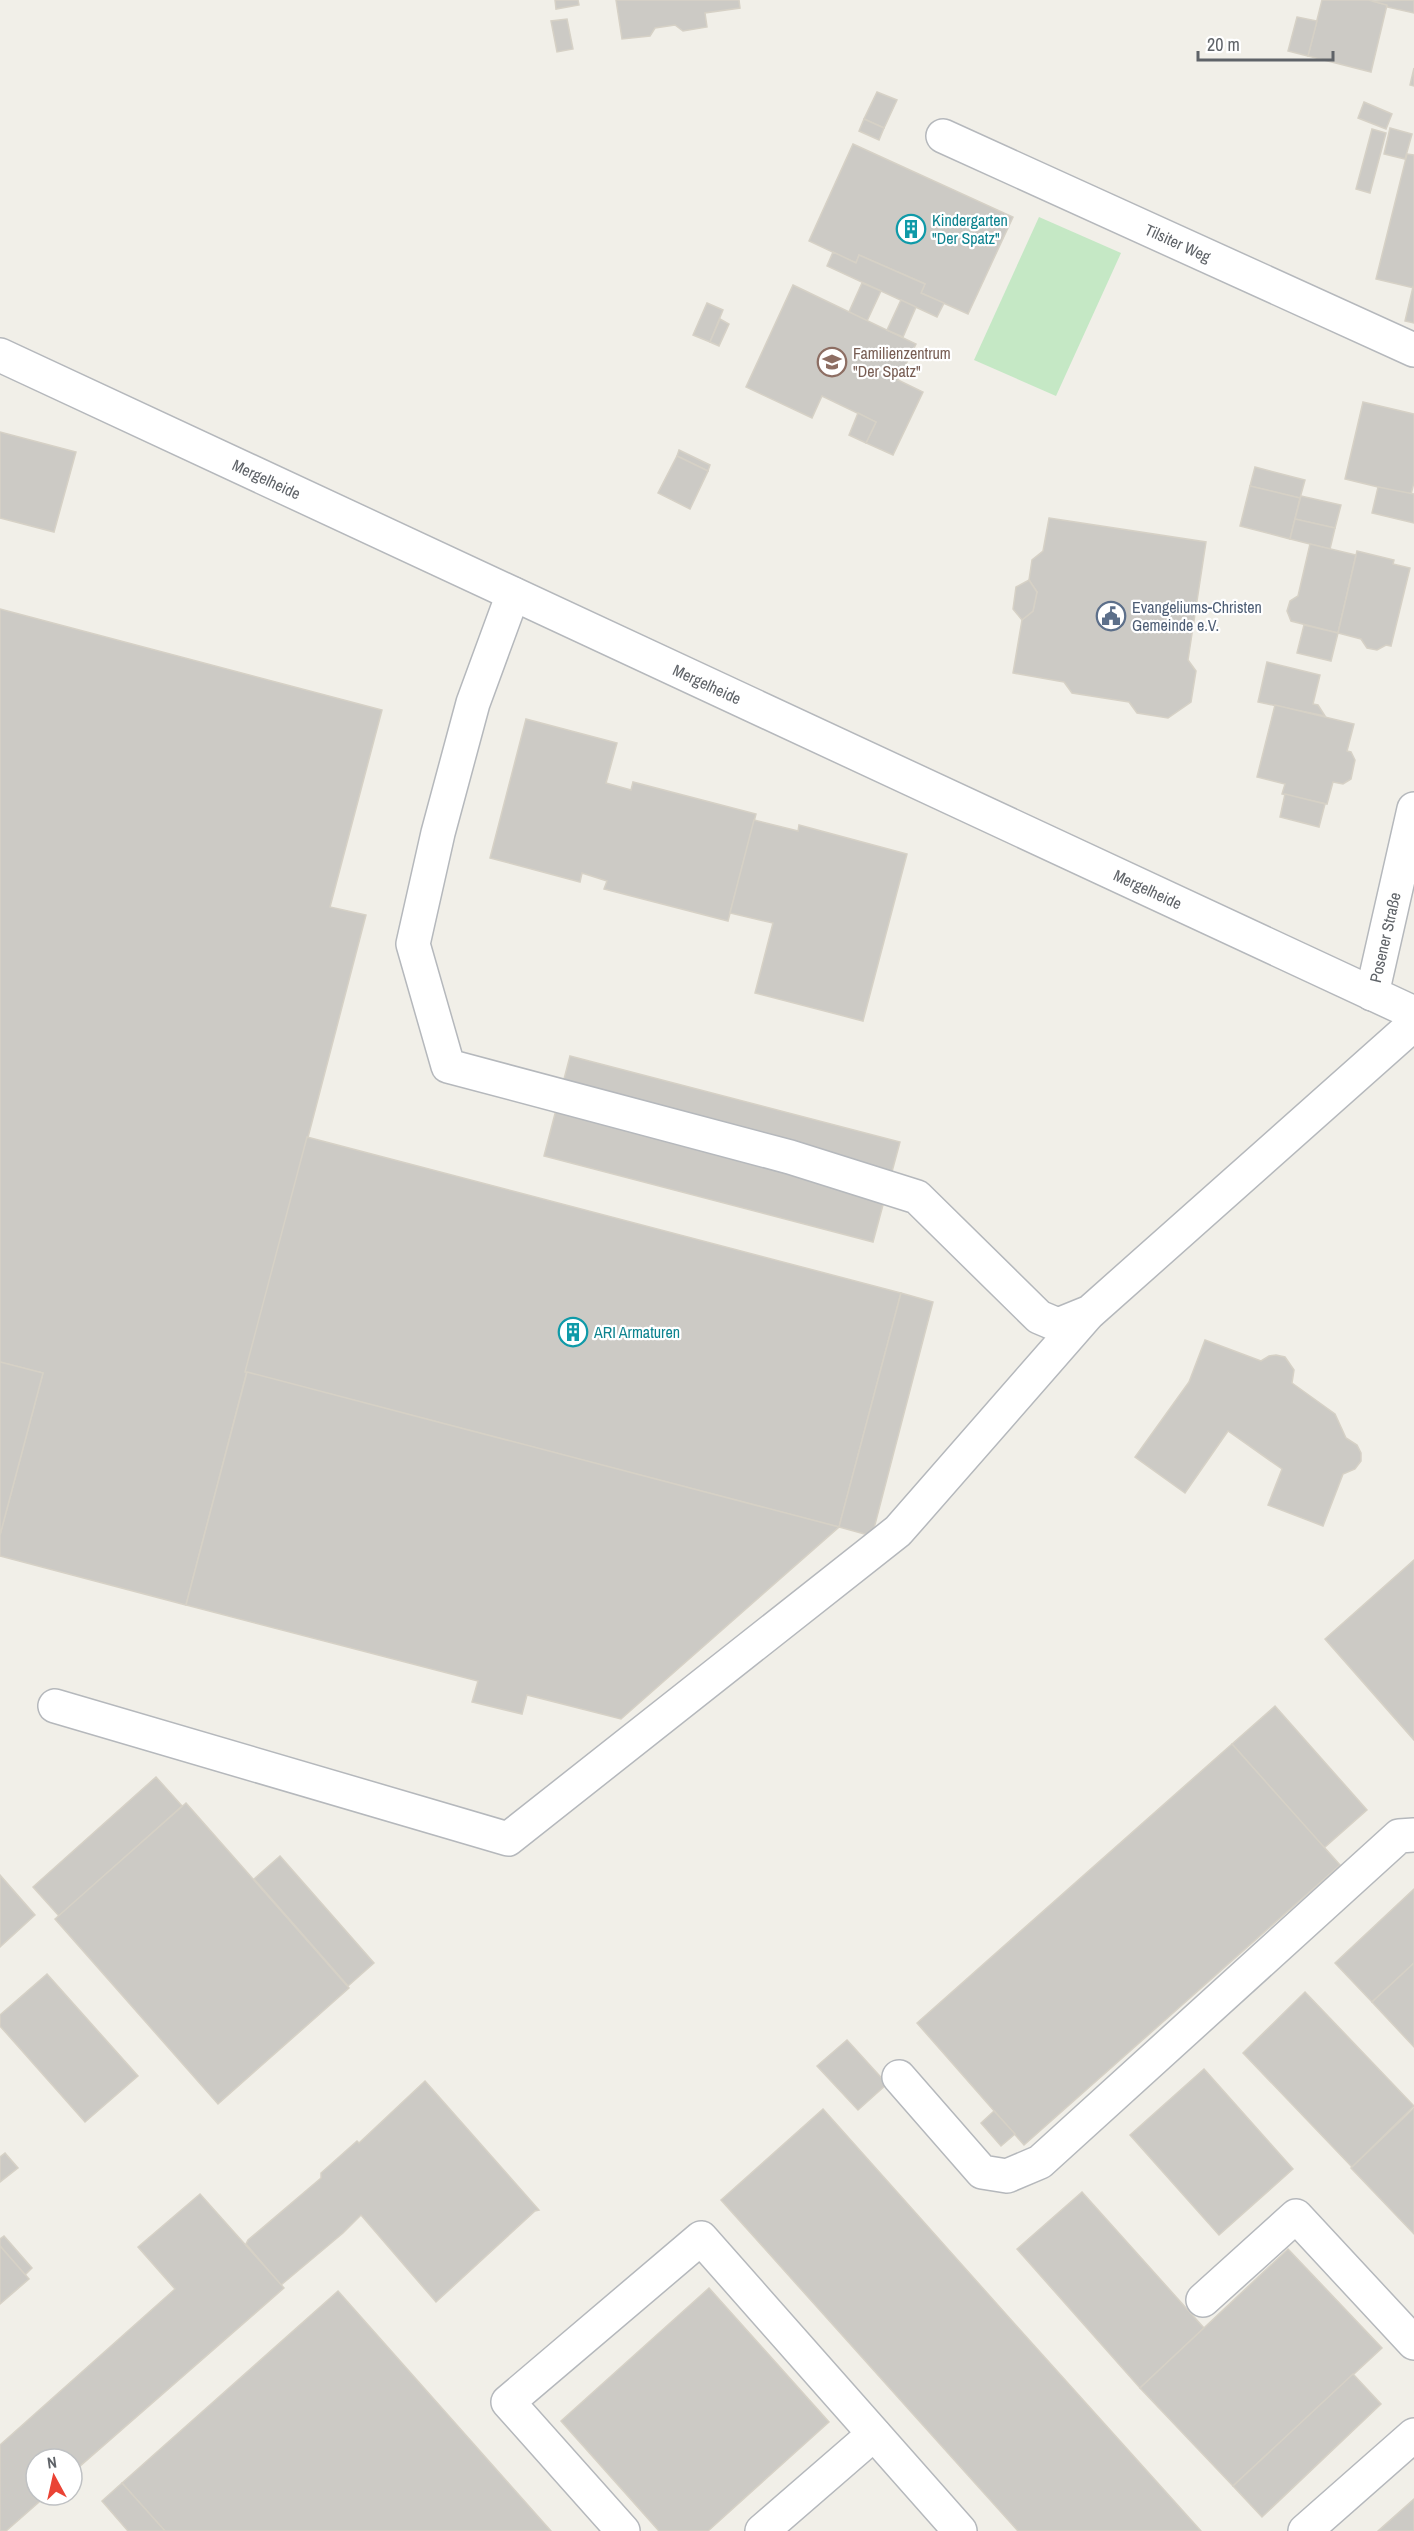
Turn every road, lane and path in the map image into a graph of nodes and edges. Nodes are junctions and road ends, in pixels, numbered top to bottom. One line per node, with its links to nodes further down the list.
1 (944, 136): 2 (street, Tilsiter Weg)
2 (1414, 350)
3 (0, 356): 4 (street, Mergelheide)
4 (513, 594): 6 (street, Mergelheide); 9 (street)
5 (1414, 808): 6 (street, Posener Straße)
6 (1372, 994): 7 (street, Mergelheide)
7 (1414, 1013)
8 (1414, 1023): 9 (street)
9 (1090, 1312): 10 (street)
10 (54, 1706)
11 (1414, 1835): 12 (street)
12 (899, 2077)
13 (1203, 2300): 14 (street)
14 (1414, 2343)
15 (874, 2434): 18 (street); 19 (street); 20 (street)
16 (1414, 2435): 17 (street)
17 (1305, 2530)
18 (623, 2531)
19 (762, 2531)
20 (960, 2531)

